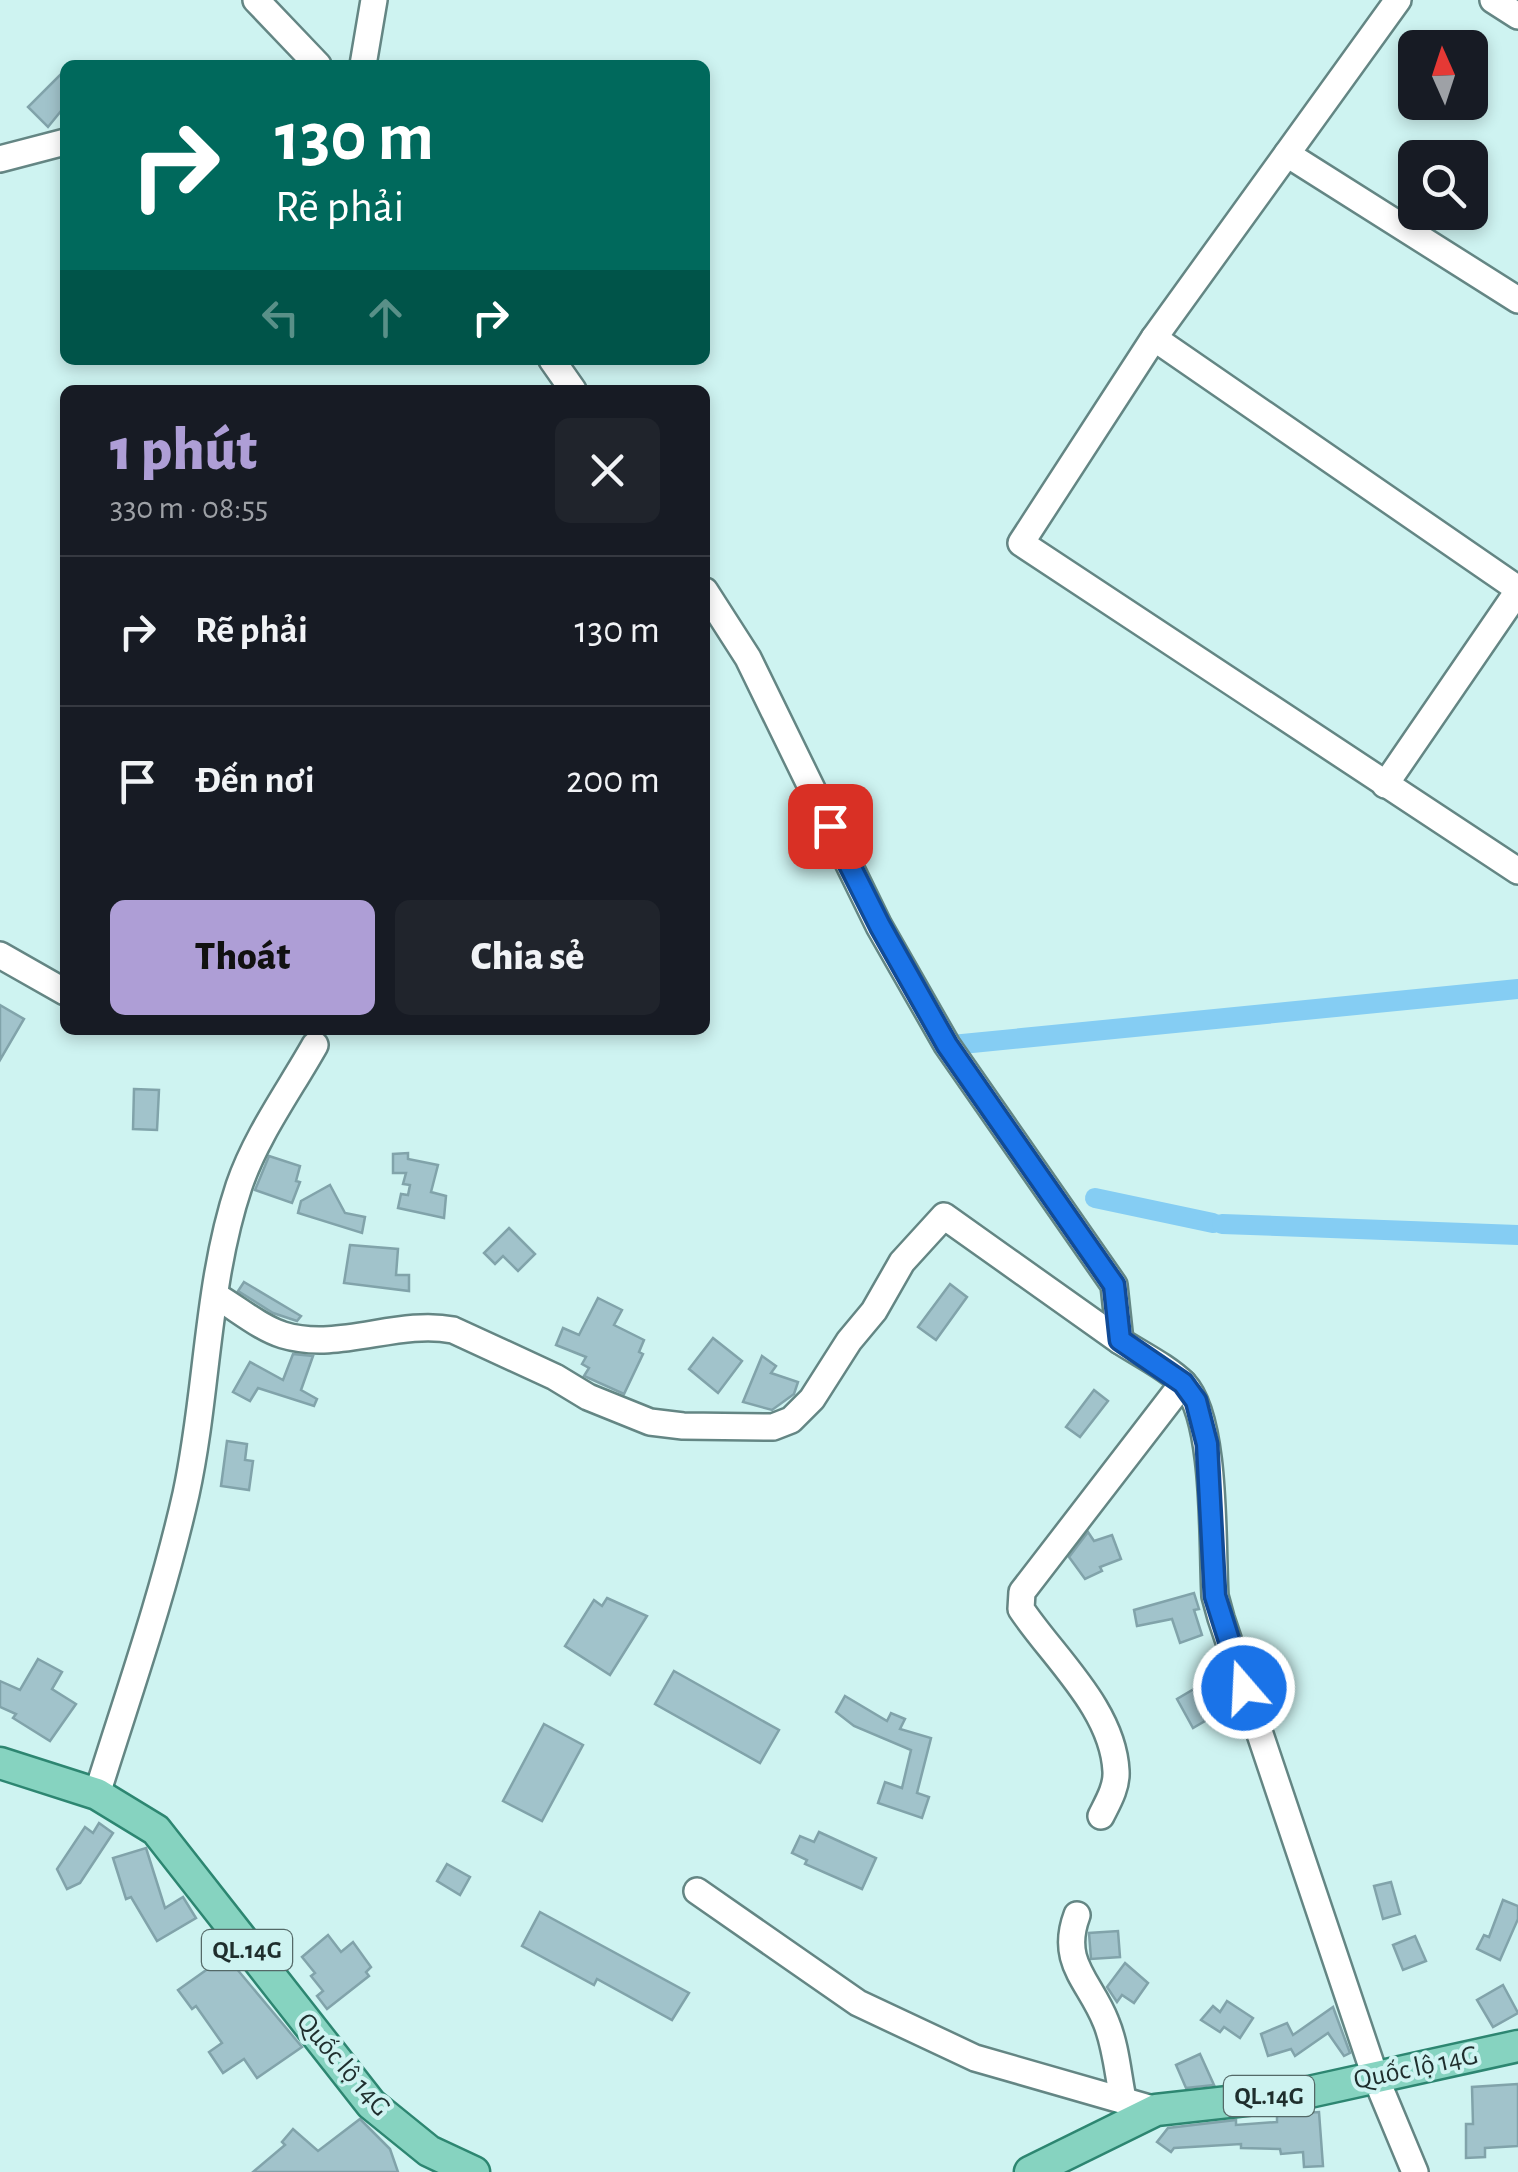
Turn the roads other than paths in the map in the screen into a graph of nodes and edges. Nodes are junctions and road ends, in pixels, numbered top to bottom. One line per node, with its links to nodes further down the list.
1 (256, 0): 6 (street)
2 (374, 0): 7 (street)
3 (1398, 0): 9 (street)
4 (1493, 0): 5 (street)
5 (1518, 16)
6 (313, 60)
7 (365, 60)
8 (60, 143): 10 (street)
9 (1287, 154): 11 (street); 12 (street)
10 (0, 159)
11 (1518, 300)
12 (1154, 338): 13 (street); 15 (street)
13 (1518, 590): 15 (street)
14 (710, 598): 21 (street)
15 (1385, 785): 16 (street)
16 (1518, 871)
17 (0, 955): 18 (street)
18 (60, 989)
19 (316, 1046): 20 (street)
20 (216, 1296): 21 (street); 24 (street)
21 (1120, 1340): 22 (street)
22 (1183, 1383): 25 (street); 29 (street)
23 (0, 1763): 24 (main road, Quốc lộ 14G / QL.14G)
24 (97, 1794): 32 (main road, Quốc lộ 14G / QL.14G)
25 (1101, 1816)
26 (697, 1891): 30 (street)
27 (1077, 1914): 30 (street)
28 (1518, 2046): 29 (main road, Quốc lộ 14G / QL.14G)
29 (1375, 2076): 31 (main road, Quốc lộ 14G / QL.14G); 34 (street)
30 (1124, 2099): 31 (street)
31 (1156, 2110): 33 (main road, Quốc lộ 14G / QL.14G)
32 (474, 2172)
33 (1030, 2172)
34 (1415, 2172)

